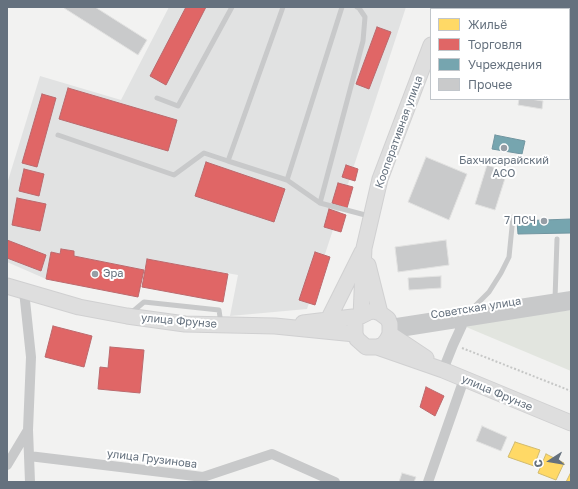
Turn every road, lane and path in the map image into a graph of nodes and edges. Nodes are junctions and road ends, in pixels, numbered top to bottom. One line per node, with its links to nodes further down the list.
1 (232, 7): 6 (lane)
2 (282, 7): 8 (lane)
3 (342, 7): 9 (lane)
4 (357, 7): 10 (lane)
5 (430, 49): 11 (main road, Кооперативная улица)
6 (157, 98)
7 (58, 135): 8 (lane)
8 (228, 162): 9 (lane)
9 (287, 180): 10 (lane)
10 (320, 203): 11 (lane)
11 (372, 217): 14 (main road, Кооперативная улица)
12 (513, 217): 20 (lane)
13 (557, 239): 18 (lane)
14 (364, 248): 21 (main road); 22 (main road, Кооперативная улица); 23 (main road)
15 (7, 286): 16 (main road, улица Фрунзе)
16 (24, 291): 25 (main road, улица Фрунзе); 33 (street)
17 (571, 296): 18 (street)
18 (556, 298): 20 (street)
19 (571, 304): 24 (street, Советская улица)
20 (469, 312): 24 (street); 27 (street)
21 (380, 313): 22 (main road); 27 (main road)
22 (361, 316): 23 (main road); 26 (main road)
23 (328, 320): 25 (main road)
24 (464, 322): 27 (street, Советская улица); 28 (street)
25 (275, 326): 26 (main road, улица Фрунзе)
26 (355, 334): 27 (main road)
27 (386, 336): 29 (main road, улица Фрунзе)
28 (453, 344): 29 (street); 31 (path)
29 (443, 370): 30 (main road, улица Фрунзе)
30 (464, 379): 32 (main road, улица Фрунзе); 38 (street)
31 (571, 391)
32 (571, 423)
33 (28, 430): 34 (street); 35 (street)
34 (29, 456): 36 (street); 37 (street, улица Грузинова)
35 (7, 465)
36 (30, 482)
37 (335, 482)
38 (428, 482)

